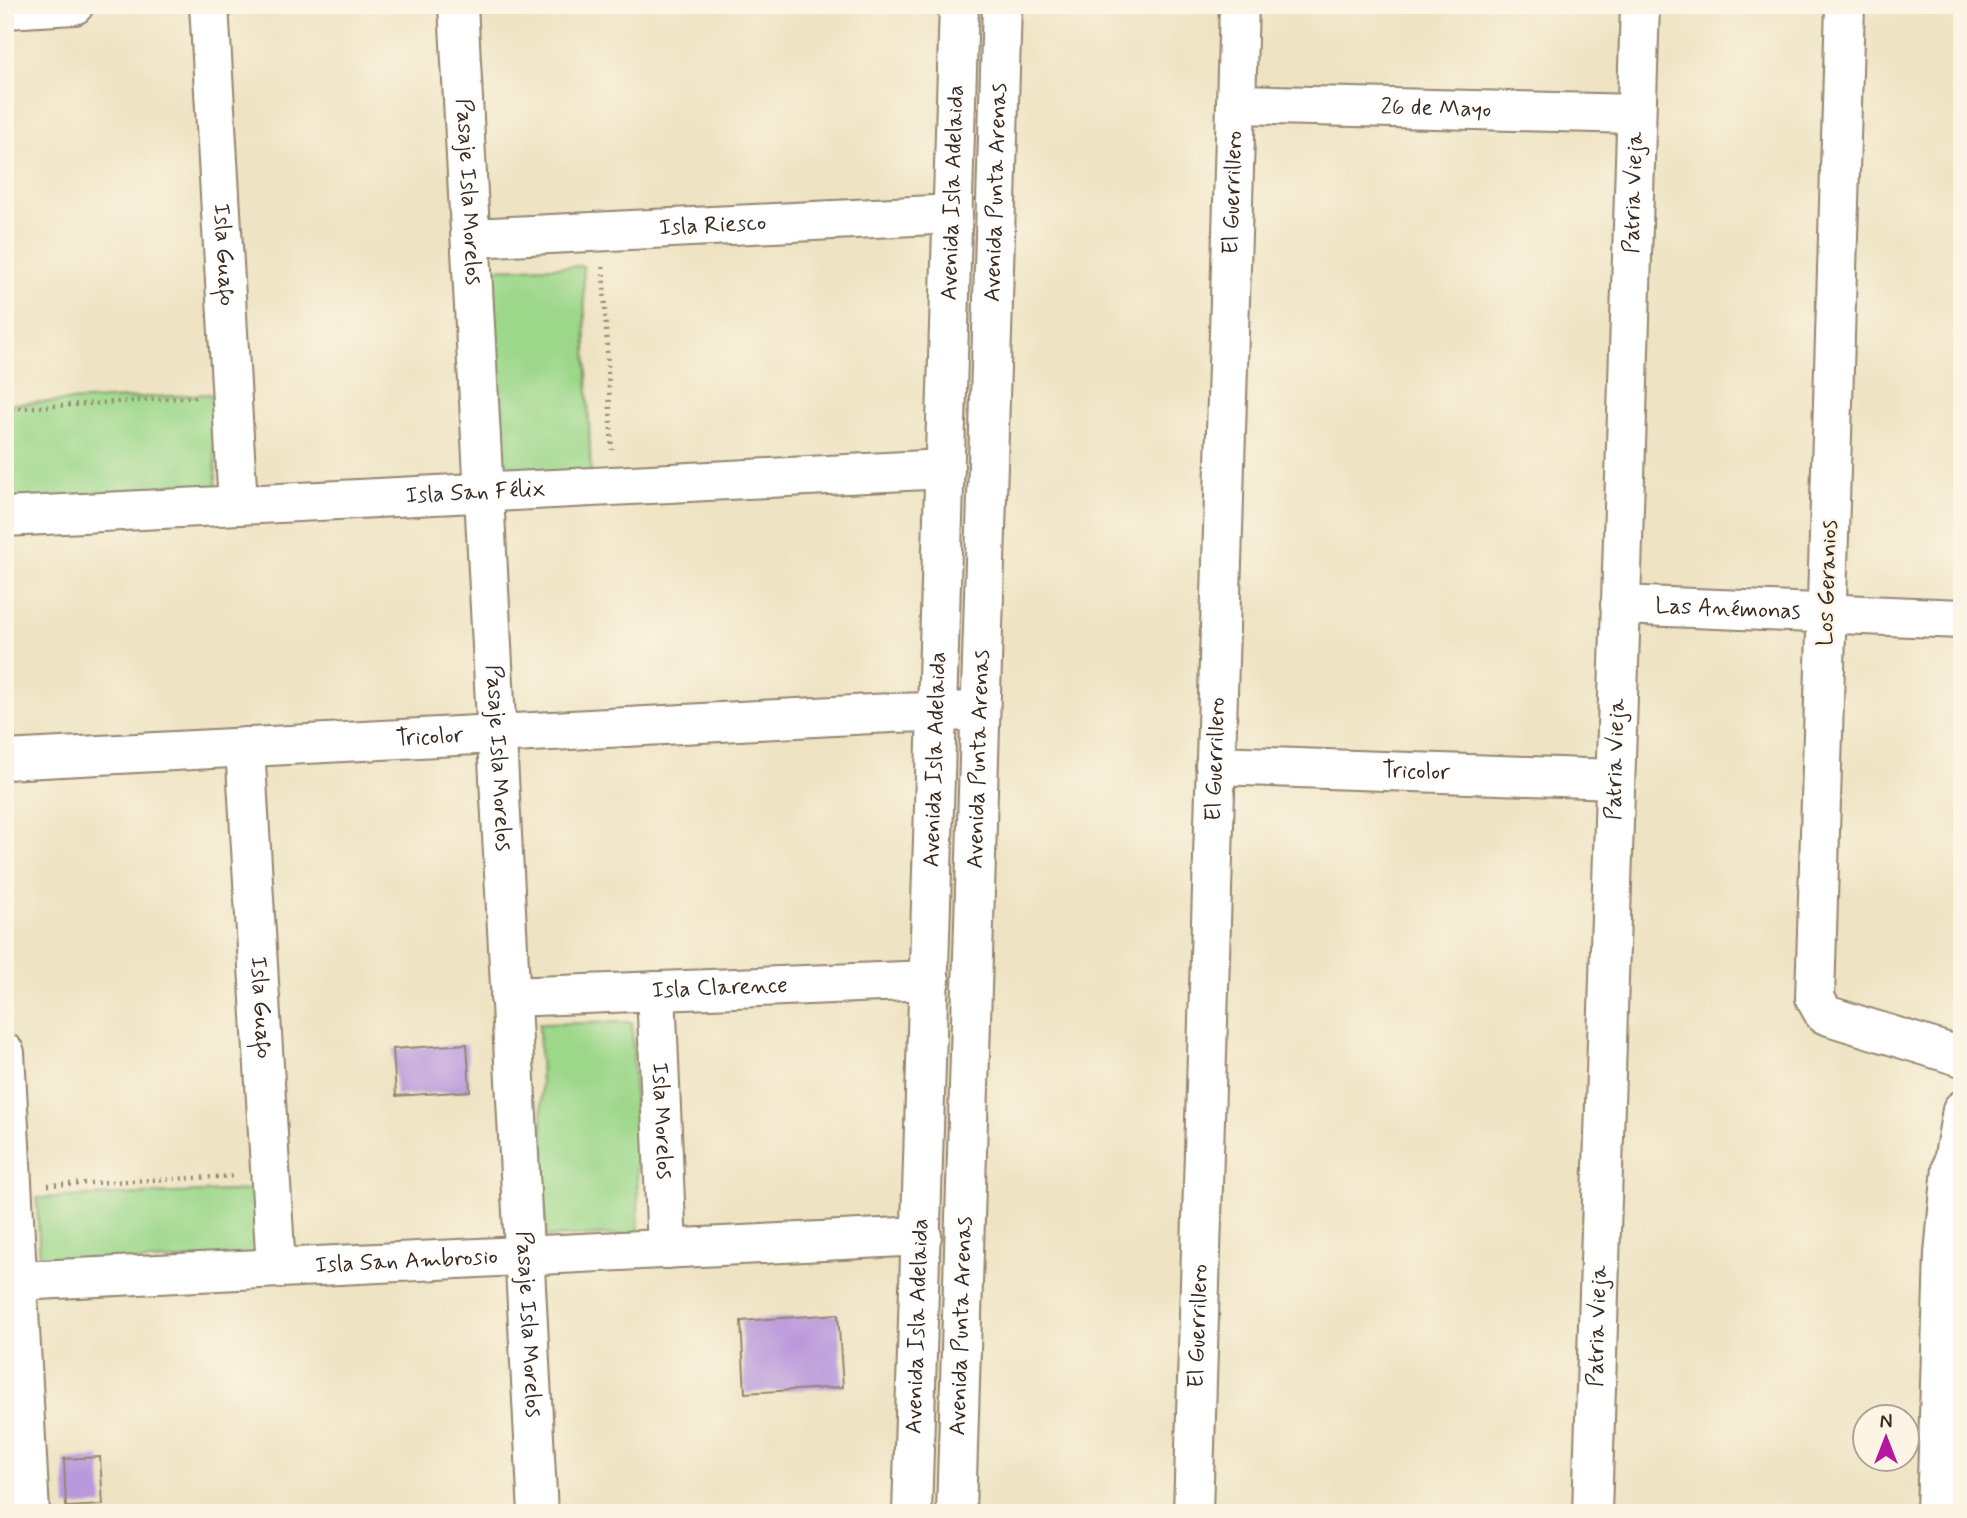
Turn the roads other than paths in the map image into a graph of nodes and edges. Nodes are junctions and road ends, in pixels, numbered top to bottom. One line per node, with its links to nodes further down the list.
1 (74, 5): 9 (street)
2 (209, 5): 16 (street, Isla Guafo)
3 (458, 5): 13 (street, Pasaje Isla Morelos)
4 (959, 5): 12 (street, Avenida Isla Adelaida)
5 (1002, 5): 22 (street, Avenida Punta Arenas)
6 (1239, 5): 10 (street, El Guerrillero)
7 (1640, 5): 11 (street, Patria Vieja)
8 (1845, 5): 19 (street, Los Geranios)
9 (5, 9)
10 (1236, 104): 11 (street, 26 de Mayo); 26 (street, El Guerrillero)
11 (1636, 114): 18 (street, Patria Vieja)
12 (953, 214): 13 (street, Isla Riesco); 14 (street, Avenida Isla Adelaida)
13 (471, 238): 15 (street, Pasaje Isla Morelos)
14 (945, 469): 15 (street, Isla San Félix); 21 (street, Avenida Isla Adelaida)
15 (484, 492): 16 (street, Isla San Félix); 23 (street, Pasaje Isla Morelos)
16 (238, 505): 17 (street, Isla San Félix)
17 (5, 517)
18 (1620, 606): 19 (street, Las Anémonas); 27 (street, Patria Vieja)
19 (1828, 613): 20 (street, Las Anémonas); 32 (street, Los Geranios)
20 (1962, 619)
21 (938, 711): 22 (street, Tricolor); 23 (street, Tricolor); 28 (street, Avenida Isla Adelaida)
22 (980, 711): 42 (street, Avenida Punta Arenas)
23 (497, 734): 24 (street, Tricolor); 30 (street, Pasaje Isla Morelos)
24 (245, 747): 25 (street, Tricolor); 37 (street, Isla Guafo)
25 (5, 760)
26 (1215, 765): 27 (street, Tricolor); 43 (street, El Guerrillero)
27 (1615, 779): 44 (street, Patria Vieja)
28 (930, 980): 29 (street, Isla Clarence); 34 (street, Avenida Isla Adelaida)
29 (656, 991): 30 (street, Isla Clarence); 35 (street, Isla Morelos)
30 (510, 997): 36 (street, Pasaje Isla Morelos)
31 (5, 1053): 38 (street)
32 (1962, 1057)
33 (1962, 1110): 45 (street)
34 (922, 1236): 35 (street, Isla San Ambrosio); 41 (street, Avenida Isla Adelaida)
35 (667, 1249): 36 (street, Isla San Ambrosio)
36 (524, 1256): 37 (street, Isla San Ambrosio); 40 (street, Pasaje Isla Morelos)
37 (276, 1268): 38 (street, Isla San Ambrosio)
38 (17, 1281): 39 (street)
39 (30, 1513)
40 (538, 1513)
41 (912, 1513)
42 (956, 1513)
43 (1193, 1513)
44 (1592, 1513)
45 (1936, 1513)

